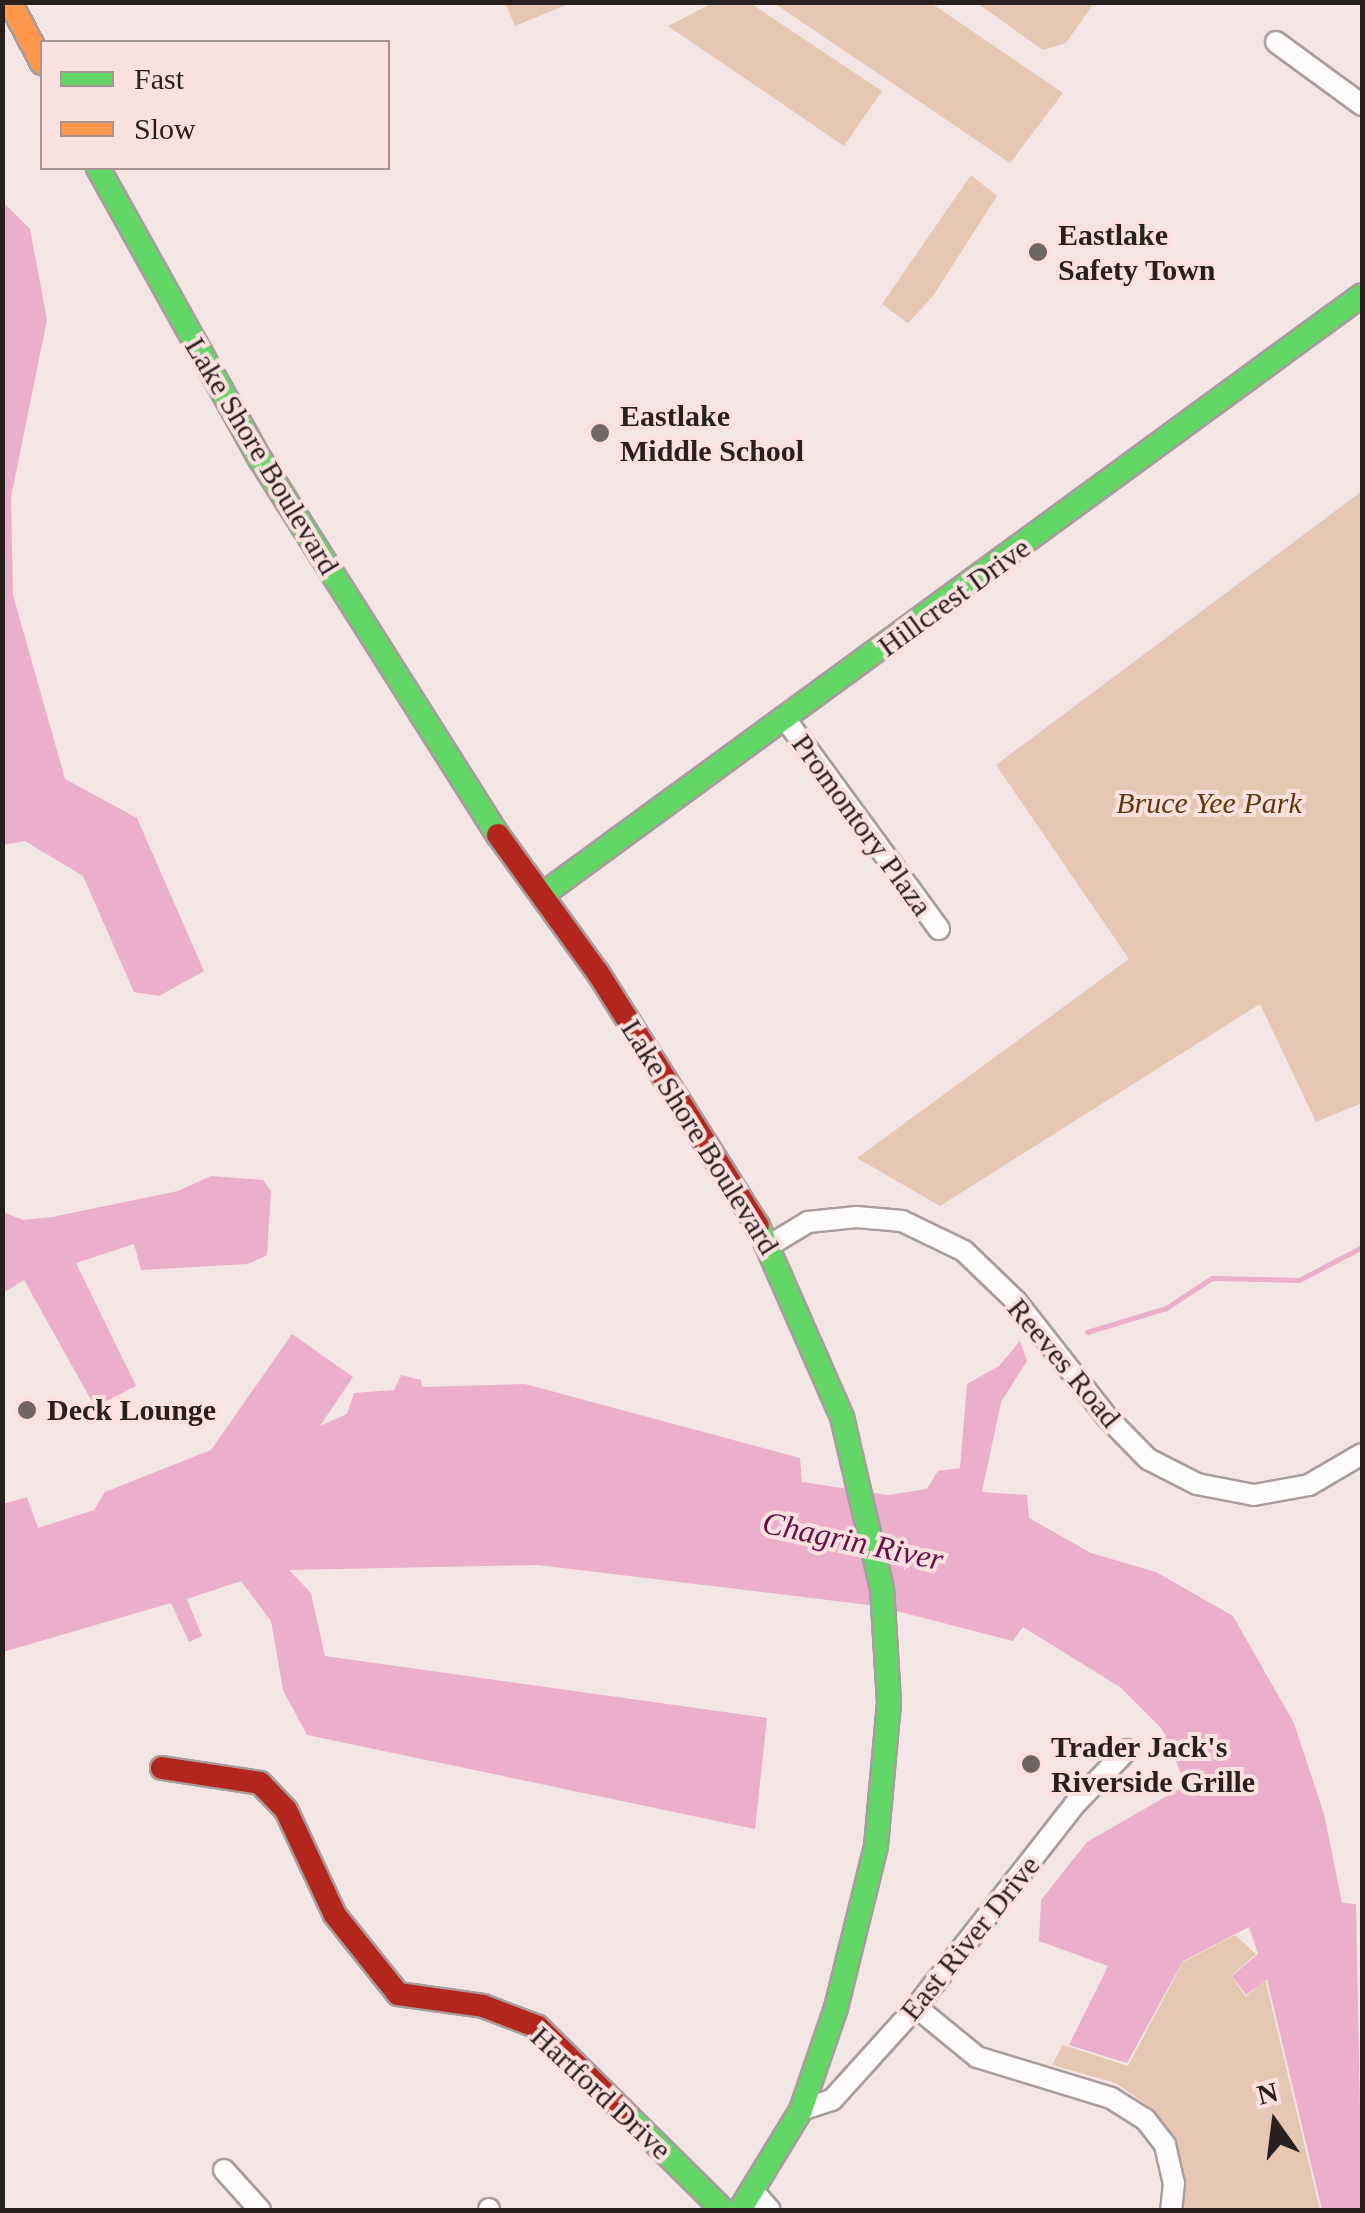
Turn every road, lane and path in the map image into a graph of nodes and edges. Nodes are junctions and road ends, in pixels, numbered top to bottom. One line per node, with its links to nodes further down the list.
1 (10, 2): 3 (main road)
2 (1276, 42): 4 (street)
3 (40, 59)
4 (1362, 105)
5 (99, 170): 8 (main road, Lake Shore Boulevard)
6 (1362, 295): 7 (main road, Hillcrest Drive)
7 (786, 720): 8 (main road, Hillcrest Drive); 9 (street, Promontory Plaza)
8 (542, 896): 10 (main road, Lake Shore Boulevard)
9 (938, 929)
10 (770, 1246): 11 (street, Reeves Road); 15 (main road, Lake Shore Boulevard)
11 (1362, 1454)
12 (1127, 1750): 14 (street, East River Drive)
13 (162, 1768): 19 (main road, Hartford Drive)
14 (916, 2007): 15 (street, East River Drive); 21 (street)
15 (801, 2110): 17 (main road, Lake Shore Boulevard)
16 (224, 2170): 18 (street)
17 (746, 2201): 20 (street)
18 (260, 2210)
19 (723, 2210)
20 (770, 2210)
21 (1172, 2210)

